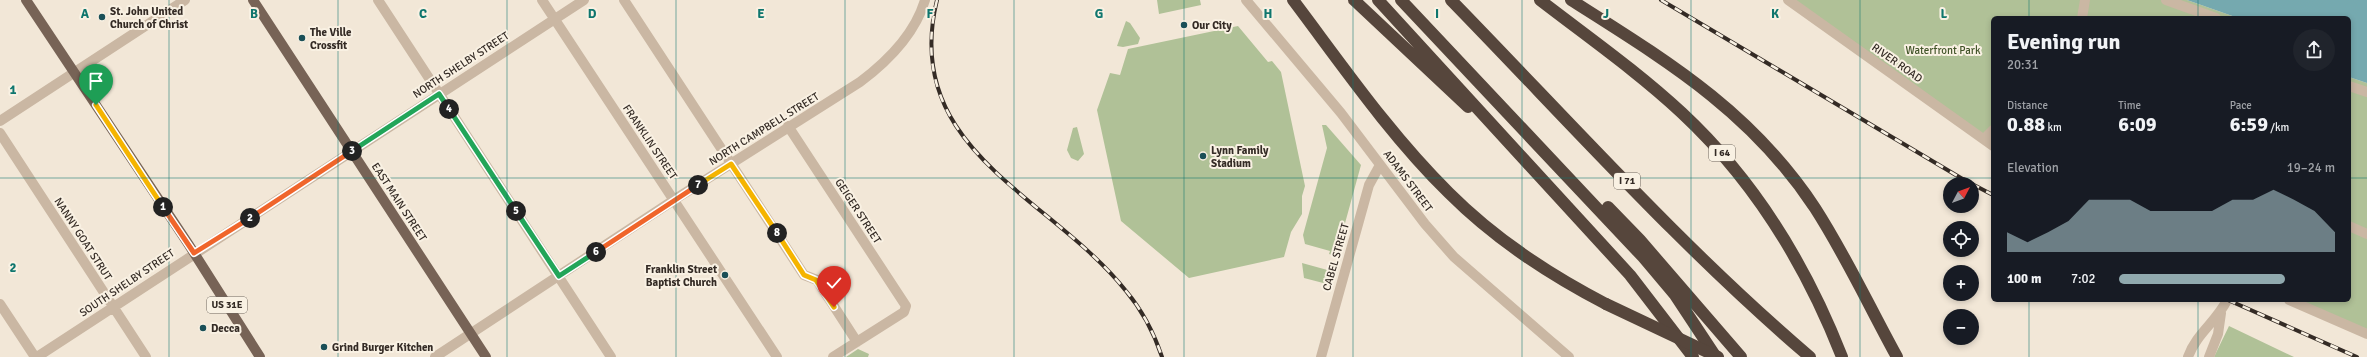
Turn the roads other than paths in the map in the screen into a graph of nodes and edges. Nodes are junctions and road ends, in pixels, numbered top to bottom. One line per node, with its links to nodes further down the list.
1 (26, 0): 25 (main road, US 31E)
2 (185, 0): 25 (street)
3 (254, 0): 36 (main road, EAST MAIN STREET)
4 (378, 0): 28 (street)
5 (542, 0): 23 (street, FRANKLIN STREET)
6 (584, 0): 23 (street, NORTH SHELBY STREET)
7 (624, 0): 38 (street)
8 (925, 0): 30 (street, NORTH CAMPBELL STREET)
9 (1246, 0): 39 (street, ADAMS STREET)
10 (1284, 0): 24 (highway)
11 (1292, 0): 24 (highway)
12 (1354, 0): 34 (highway)
13 (1378, 0): 34 (highway)
14 (1401, 0): 37 (highway)
15 (1451, 0): 66 (highway, I 71)
16 (1540, 0): 67 (highway, I 64)
17 (1571, 0): 68 (highway)
18 (1788, 0): 33 (street, RIVER ROAD)
19 (2085, 0): 21 (street)
20 (2166, 0): 22 (street)
21 (2082, 16)
22 (2210, 16)
23 (554, 19): 28 (street, NORTH SHELBY STREET); 40 (street, FRANKLIN STREET)
24 (1344, 68): 64 (highway, bridge)
25 (74, 73): 29 (street); 43 (main road, US 31E)
26 (2351, 87): 27 (street)
27 (2367, 92)
28 (439, 94): 36 (street, NORTH SHELBY STREET); 44 (street)
29 (0, 121)
30 (788, 126): 38 (street, NORTH CAMPBELL STREET); 52 (street, GEIGER STREET)
31 (1991, 132): 33 (street)
32 (0, 134): 48 (street, NANNY GOAT STRUT)
33 (1984, 139): 35 (street, RIVER ROAD)
34 (1508, 144): 63 (highway)
35 (1991, 144)
36 (351, 151): 43 (street, SOUTH SHELBY STREET); 50 (main road, EAST MAIN STREET)
37 (1552, 159): 64 (highway); 65 (highway)
38 (731, 164): 40 (street, NORTH CAMPBELL STREET); 52 (street)
39 (1380, 164): 61 (street, CABEL STREET); 62 (street, ADAMS STREET)
40 (674, 200): 44 (street, NORTH CAMPBELL STREET); 59 (street, FRANKLIN STREET)
41 (2351, 227): 42 (street)
42 (2367, 234)
43 (194, 253): 48 (street, SOUTH SHELBY STREET); 55 (main road, US 31E)
44 (559, 276): 50 (street, NORTH CAMPBELL STREET); 58 (street)
45 (2226, 302): 49 (street)
46 (2295, 302): 51 (street)
47 (0, 304): 53 (street)
48 (113, 308): 53 (street, SOUTH SHELBY STREET); 54 (street, NANNY GOAT STRUT)
49 (2220, 313): 69 (street); 70 (street)
50 (471, 334): 56 (street, NORTH CAMPBELL STREET); 57 (main road, EAST MAIN STREET)
51 (2367, 334)
52 (857, 342): 60 (street)
53 (36, 357)
54 (146, 357)
55 (260, 357)
56 (435, 357)
57 (486, 357)
58 (611, 357)
59 (777, 357)
60 (834, 357)
61 (1321, 357)
62 (1569, 357)
63 (1693, 357)
64 (1717, 357)
65 (1741, 357)
66 (1810, 357)
67 (1842, 357)
68 (1897, 357)
69 (2188, 357)
70 (2209, 357)

